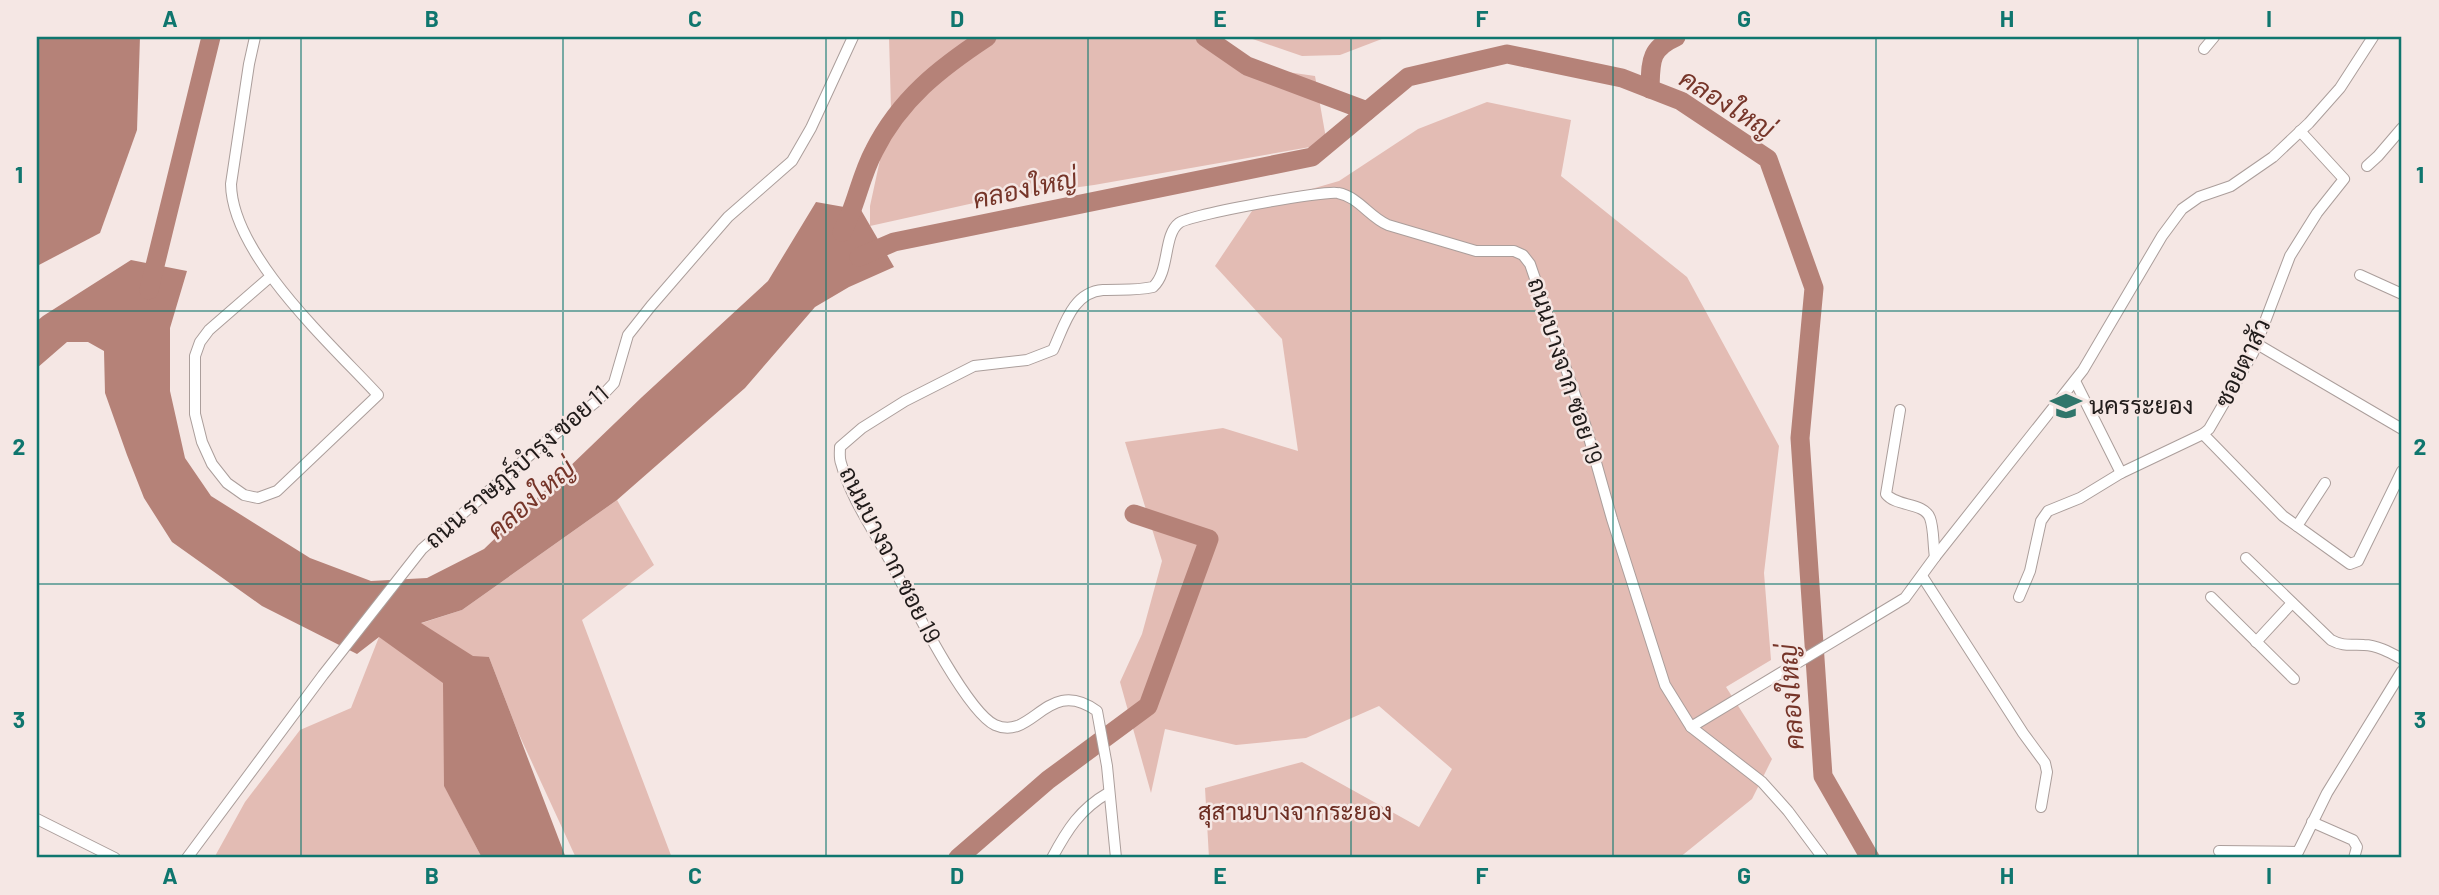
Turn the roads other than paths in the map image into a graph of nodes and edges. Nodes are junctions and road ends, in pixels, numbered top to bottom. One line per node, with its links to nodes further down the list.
1 (255, 37): 10 (street)
2 (853, 37): 38 (street, ถนน ราษฎร์บำรุง ซอย 11)
3 (2214, 37): 5 (street)
4 (2373, 37): 7 (street)
5 (2204, 49)
6 (2402, 128): 8 (street)
7 (2301, 131): 12 (street, ซอยตาสัว); 13 (street)
8 (2367, 166)
9 (2360, 275): 11 (street)
10 (270, 277): 10 (street)
11 (2402, 294)
12 (2257, 344): 15 (street); 16 (street, ซอยตาสัว)
13 (2075, 381): 18 (street); 21 (street)
14 (1899, 410): 21 (street)
15 (2402, 429)
16 (2203, 434): 18 (street, ซอยตาสัว); 20 (street)
17 (2402, 471): 20 (street)
18 (2121, 473): 24 (street, ซอยตาสัว)
19 (2325, 483): 20 (street)
20 (2297, 526)
21 (1934, 557): 23 (street)
22 (2246, 558): 26 (street)
23 (1922, 576): 31 (street); 33 (street)
24 (2019, 597)
25 (2211, 597): 27 (street)
26 (2292, 603): 27 (street); 28 (street)
27 (2256, 642): 30 (street)
28 (2402, 659)
29 (2402, 671): 35 (street)
30 (2294, 678)
31 (1691, 727): 32 (street, ถนนบางจาก ซอย 19); 41 (street)
32 (1108, 793): 39 (street); 40 (street, ถนนบางจาก ซอย 19)
33 (2040, 807)
34 (37, 819): 37 (street)
35 (2312, 822): 36 (street); 42 (street)
36 (2219, 851)
37 (115, 858)
38 (187, 858)
39 (1052, 858)
40 (1116, 858)
41 (1823, 858)
42 (2354, 858)

